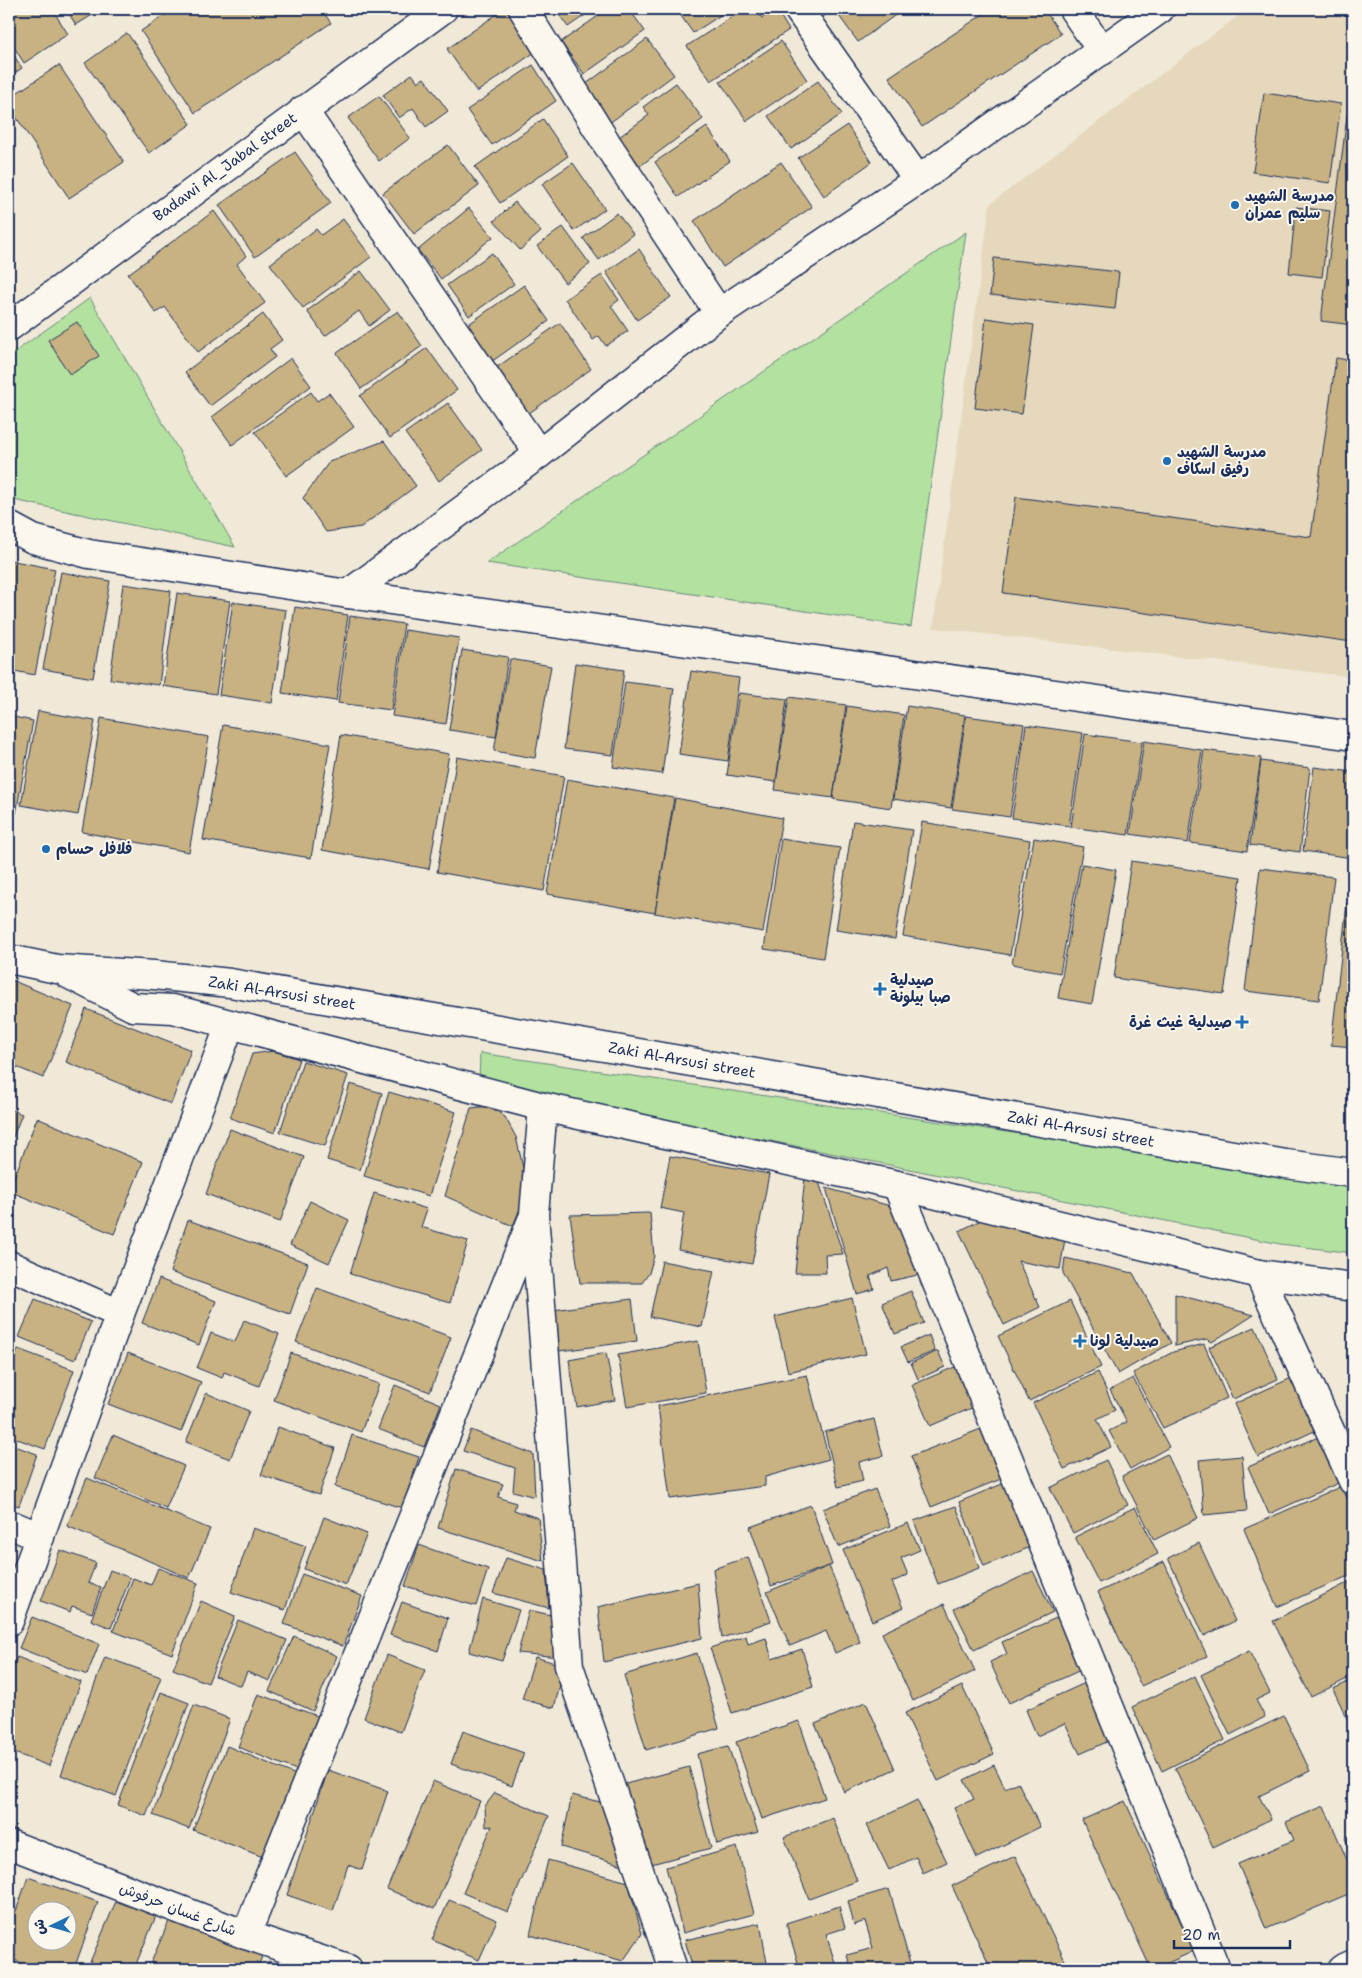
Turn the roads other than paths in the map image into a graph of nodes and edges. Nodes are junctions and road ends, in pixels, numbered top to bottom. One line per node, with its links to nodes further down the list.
1 (443, 9): 7 (street, Badawi Al_Jabal street)
2 (523, 9): 9 (street)
3 (798, 9): 8 (street)
4 (1073, 9): 6 (street)
5 (1160, 9): 6 (street)
6 (1102, 51): 8 (street)
7 (303, 110): 10 (street, Badawi Al_Jabal street); 11 (street)
8 (918, 180): 9 (street)
9 (719, 312): 11 (street)
10 (9, 327)
11 (539, 454): 13 (street)
12 (9, 526): 13 (street)
13 (348, 594): 14 (street)
14 (1353, 736)
15 (9, 960): 16 (street, Zaki Al-Arsusi street)
16 (57, 969): 17 (street); 19 (street, Zaki Al-Arsusi street)
17 (230, 1025): 18 (street); 25 (street)
18 (543, 1107): 20 (street); 21 (street)
19 (1353, 1173)
20 (897, 1185): 23 (street); 35 (street)
21 (534, 1214): 31 (street); 34 (street)
22 (9, 1265): 25 (street)
23 (1259, 1274): 24 (street); 26 (street)
24 (1353, 1287)
25 (120, 1314): 28 (street)
26 (1353, 1481)
27 (9, 1524): 28 (street)
28 (40, 1537): 29 (street)
29 (9, 1621)
30 (9, 1844): 31 (street, شارع غسان حرفوش)
31 (246, 1935): 33 (street, شارع غسان حرفوش)
32 (1353, 1964): 36 (street)
33 (348, 1969)
34 (673, 1969)
35 (1216, 1969)
36 (1342, 1969)

